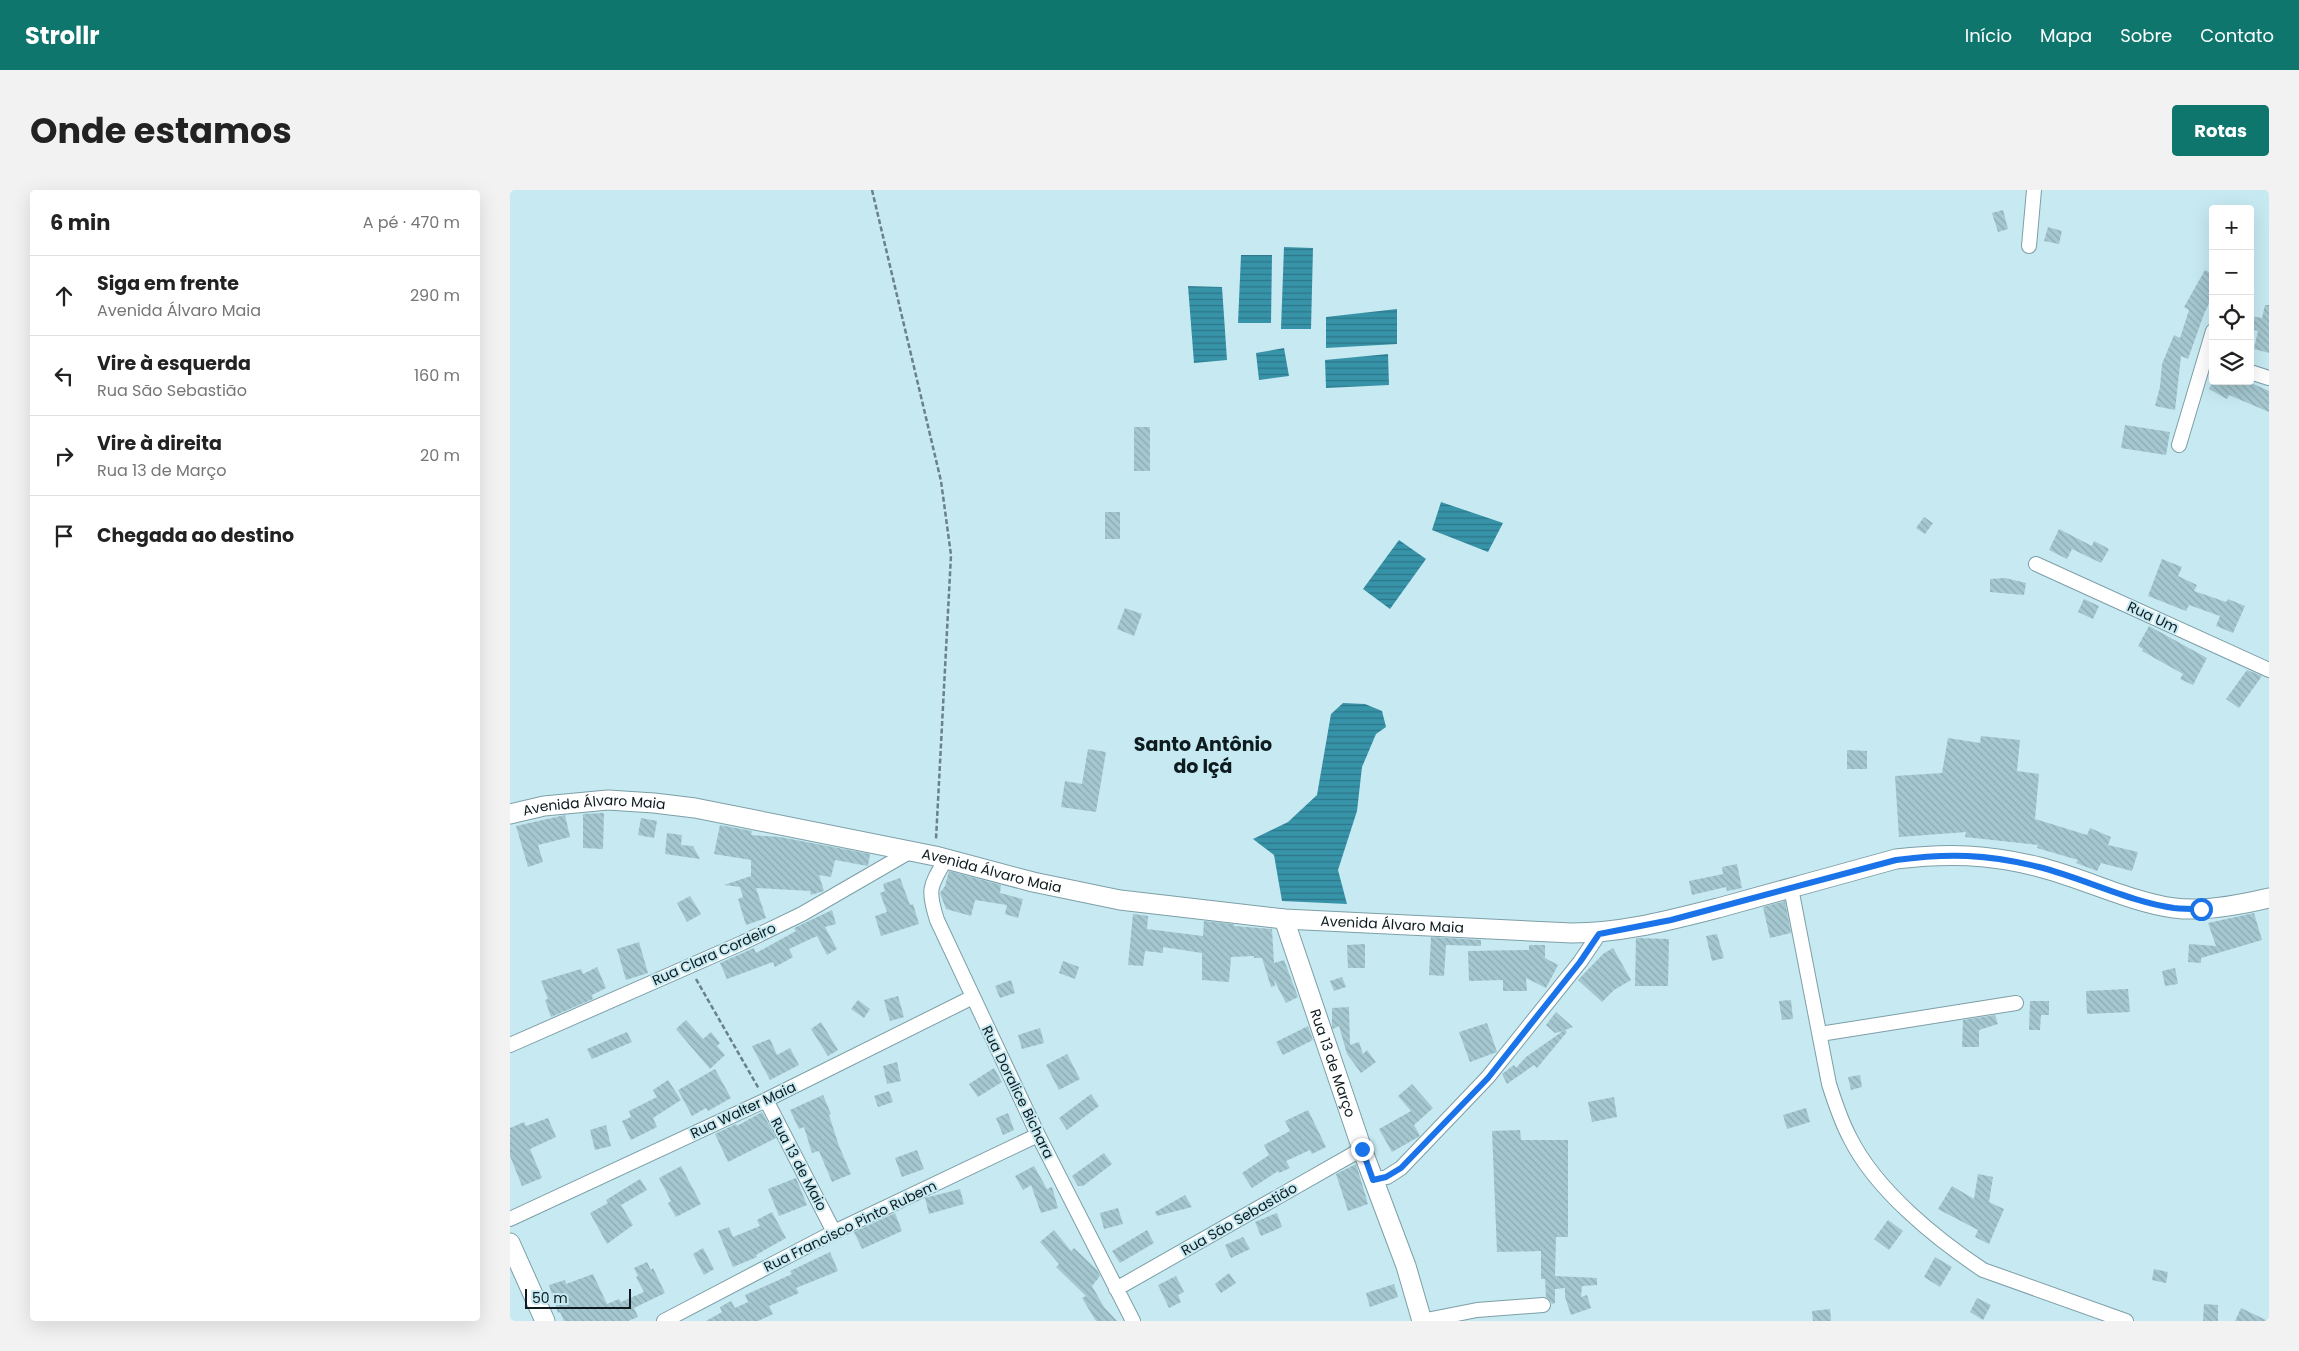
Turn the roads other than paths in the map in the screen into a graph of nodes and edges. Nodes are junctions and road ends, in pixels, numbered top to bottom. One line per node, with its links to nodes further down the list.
1 (2034, 190): 2 (street)
2 (2029, 246)
3 (2209, 357): 6 (street)
4 (2254, 373): 5 (street)
5 (2269, 378)
6 (2179, 445)
7 (2036, 564): 8 (street, Rua Um)
8 (2269, 670)
9 (510, 814): 10 (street, Avenida Álvaro Maia)
10 (911, 851): 11 (street, Avenida Álvaro Maia); 19 (street, Rua Clara Cordeiro)
11 (940, 857): 14 (street, Avenida Álvaro Maia); 16 (street, Rua Doralice Bichara)
12 (1791, 888): 13 (street, Avenida Álvaro Maia); 15 (street, Avenida Álvaro Maia); 18 (street)
13 (2269, 898)
14 (1284, 919): 15 (street, Avenida Álvaro Maia); 22 (street, Rua 13 de Março)
15 (1599, 934): 23 (street)
16 (973, 997): 20 (street, Rua Walter Maia); 21 (street, Rua Doralice Bichara)
17 (2016, 1002): 18 (street)
18 (1820, 1034): 33 (street)
19 (510, 1045)
20 (766, 1100): 24 (street, Rua Walter Maia); 25 (street, Rua 13 de Maio)
21 (1038, 1135): 25 (street, Rua Francisco Pinto Rubem); 27 (street, Rua Doralice Bichara)
22 (1362, 1149): 23 (street, Rua 13 de Março); 27 (street, Rua São Sebastião)
23 (1373, 1180): 32 (street, Rua 13 de Março)
24 (510, 1219)
25 (834, 1232): 30 (street, Rua Francisco Pinto Rubem)
26 (510, 1243): 29 (street)
27 (1116, 1289): 31 (street, Rua Doralice Bichara)
28 (1542, 1305): 32 (street)
29 (546, 1321)
30 (664, 1321)
31 (1133, 1321)
32 (1422, 1321)
33 (2126, 1321)

